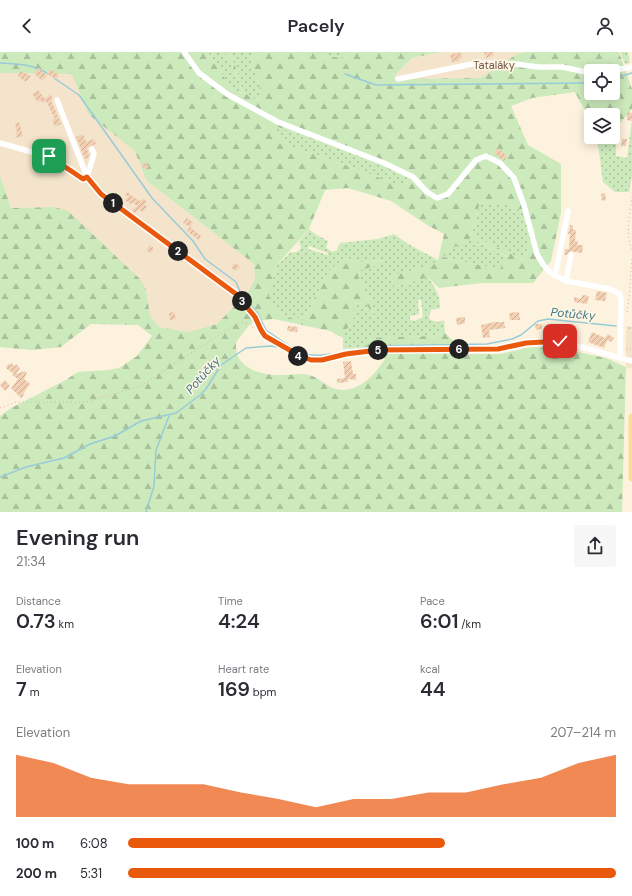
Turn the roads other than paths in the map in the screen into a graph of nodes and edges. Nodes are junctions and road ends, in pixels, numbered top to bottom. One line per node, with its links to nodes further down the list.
1 (184, 52): 12 (street)
2 (632, 67): 3 (street)
3 (620, 69)
4 (584, 72): 5 (street, Tataláky)
5 (398, 79)
6 (57, 100): 9 (street)
7 (0, 143): 9 (street)
8 (92, 149): 9 (street)
9 (87, 177): 14 (street)
10 (568, 211): 12 (street)
11 (571, 255): 13 (street)
12 (555, 276): 13 (street)
13 (566, 281): 14 (street)
14 (620, 358): 15 (street)
15 (630, 360)
16 (632, 418): 17 (main road)
17 (632, 478)

